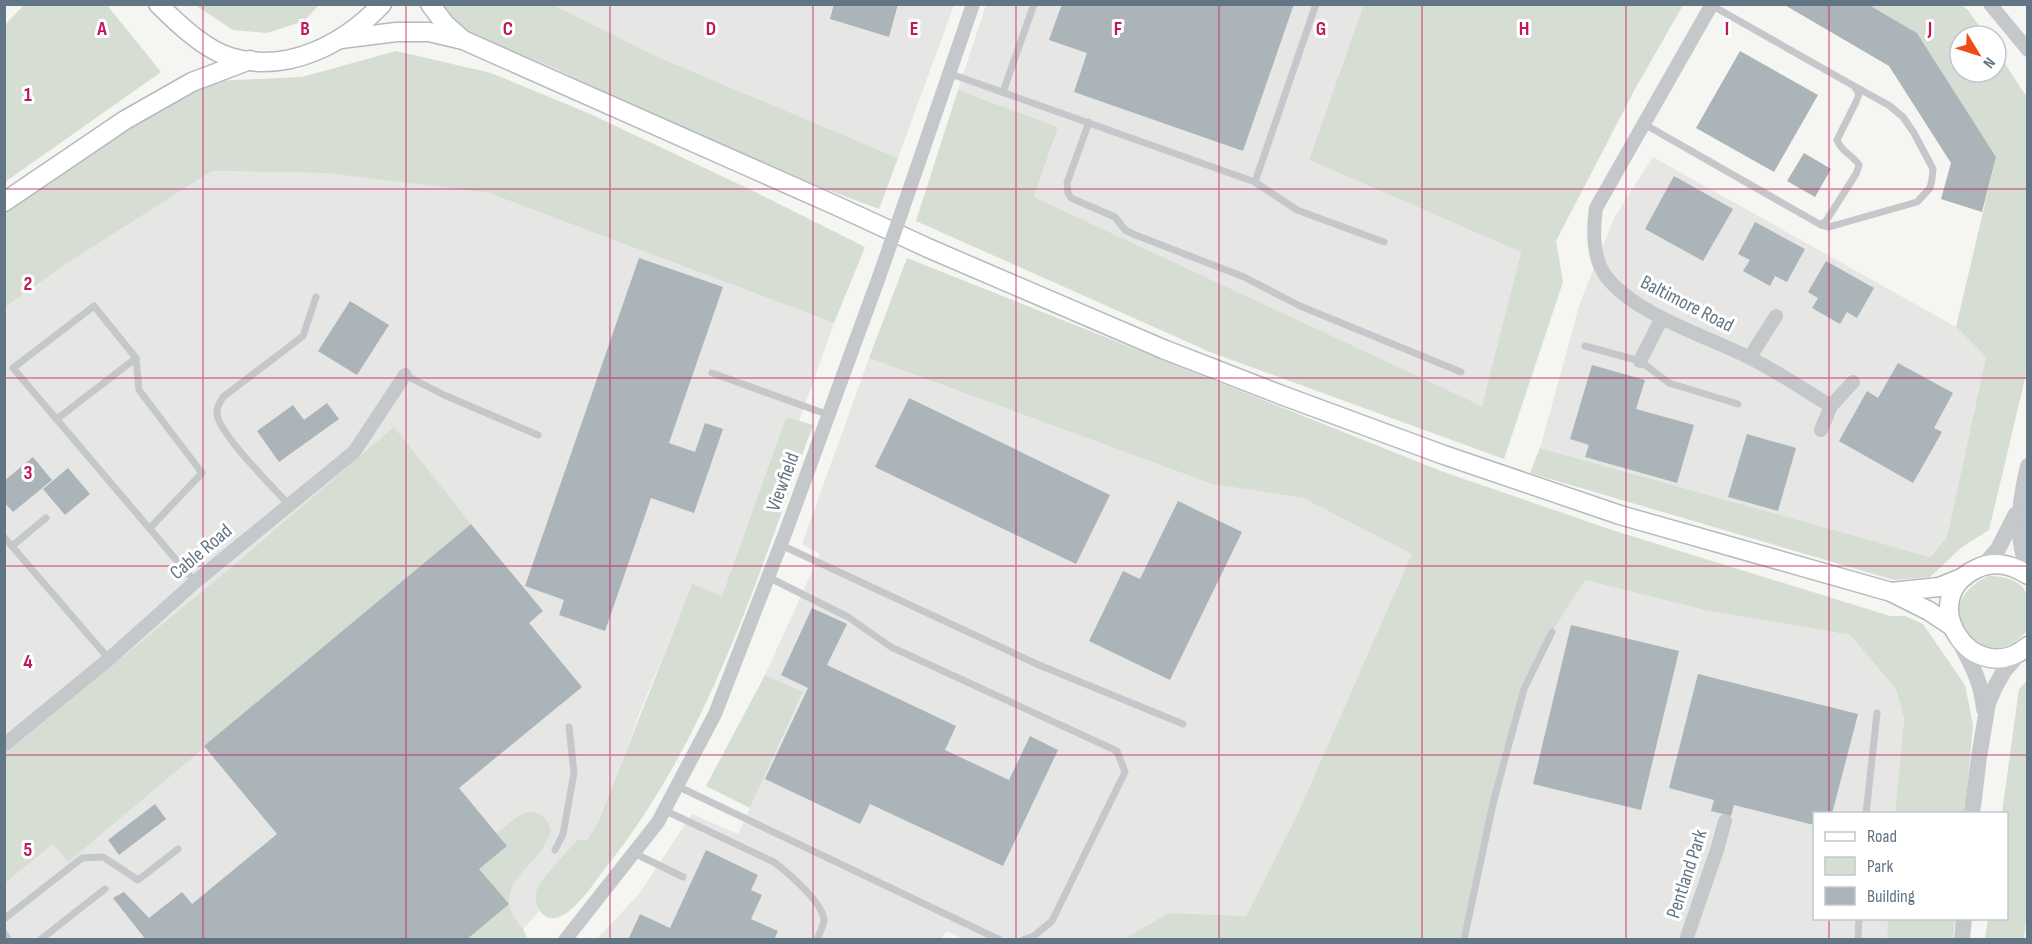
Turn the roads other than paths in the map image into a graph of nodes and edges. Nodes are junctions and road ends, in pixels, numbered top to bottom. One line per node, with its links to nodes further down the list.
1 (158, 4): 12 (main road)
2 (382, 4): 9 (main road)
3 (430, 4): 10 (main road)
4 (973, 4): 13 (street, Viewfield)
5 (1034, 4): 15 (lane)
6 (1316, 4): 18 (lane)
7 (1990, 4): 11 (street)
8 (1711, 5): 14 (lane); 17 (street, Baltimore Road)
9 (341, 39): 10 (main road); 12 (main road)
10 (464, 40): 53 (main road)
11 (2028, 50)
12 (250, 60): 19 (main road)
13 (951, 74): 15 (lane); 35 (street, Viewfield, bridge)
14 (1854, 86): 20 (lane); 20 (lane)
15 (1003, 92): 16 (lane)
16 (1089, 122): 18 (lane); 29 (lane)
17 (1644, 124): 20 (lane); 24 (street, Baltimore Road)
18 (1255, 182): 21 (lane)
19 (4, 201)
20 (1821, 225)
21 (1384, 242)
22 (316, 297): 40 (lane)
23 (1776, 315): 26 (street)
24 (1662, 318): 26 (street, Baltimore Road); 28 (street)
25 (1585, 346): 28 (lane)
26 (1749, 357): 34 (street, Baltimore Road)
27 (136, 358): 36 (lane); 36 (lane); 43 (lane)
28 (1640, 361): 33 (lane)
29 (1461, 372)
30 (712, 373): 35 (lane)
31 (405, 375): 38 (lane); 40 (street, Cable Road)
32 (1853, 382): 34 (street)
33 (1738, 404)
34 (1831, 406): 37 (street)
35 (829, 415): 45 (street, Viewfield)
36 (57, 419): 43 (lane)
37 (1821, 430)
38 (538, 435)
39 (2028, 466): 41 (street)
40 (289, 505): 52 (street, Cable Road)
41 (2020, 505): 47 (street); 48 (street)
42 (46, 518): 46 (lane)
43 (150, 528): 52 (lane)
44 (4, 537): 46 (lane)
45 (781, 545): 50 (street, Viewfield); 59 (lane)
46 (12, 546): 57 (lane)
47 (1984, 565): 49 (main road); 51 (main road)
48 (2028, 569)
49 (2028, 575)
50 (768, 577): 63 (street, Viewfield); 82 (lane)
51 (1964, 577): 53 (main road); 55 (main road)
52 (195, 582): 57 (street, Cable Road)
53 (1891, 592): 55 (main road)
54 (1552, 632): 83 (lane)
55 (1954, 632): 56 (main road); 60 (street)
56 (2024, 649): 60 (street)
57 (109, 659): 62 (street, Cable Road)
58 (1878, 713): 65 (lane)
59 (1183, 724)
60 (1986, 725): 66 (street)
61 (569, 727): 69 (lane)
62 (4, 745)
63 (677, 786): 64 (street, Viewfield); 81 (lane)
64 (664, 810): 70 (street, Viewfield); 80 (lane)
65 (1866, 812)
66 (1972, 812)
67 (1725, 821): 84 (street, Pentland Park)
68 (178, 849): 73 (lane)
69 (555, 850)
70 (634, 853): 71 (lane); 79 (street, Viewfield)
71 (683, 877)
72 (105, 889): 78 (lane)
73 (4, 919)
74 (1859, 920): 85 (lane)
75 (1964, 920): 86 (street)
76 (4, 933): 77 (lane)
77 (9, 939)
78 (40, 939)
79 (565, 939)
80 (817, 939)
81 (1000, 939)
82 (1023, 939)
83 (1464, 939)
84 (1686, 939)
85 (1858, 939)
86 (1962, 939)

